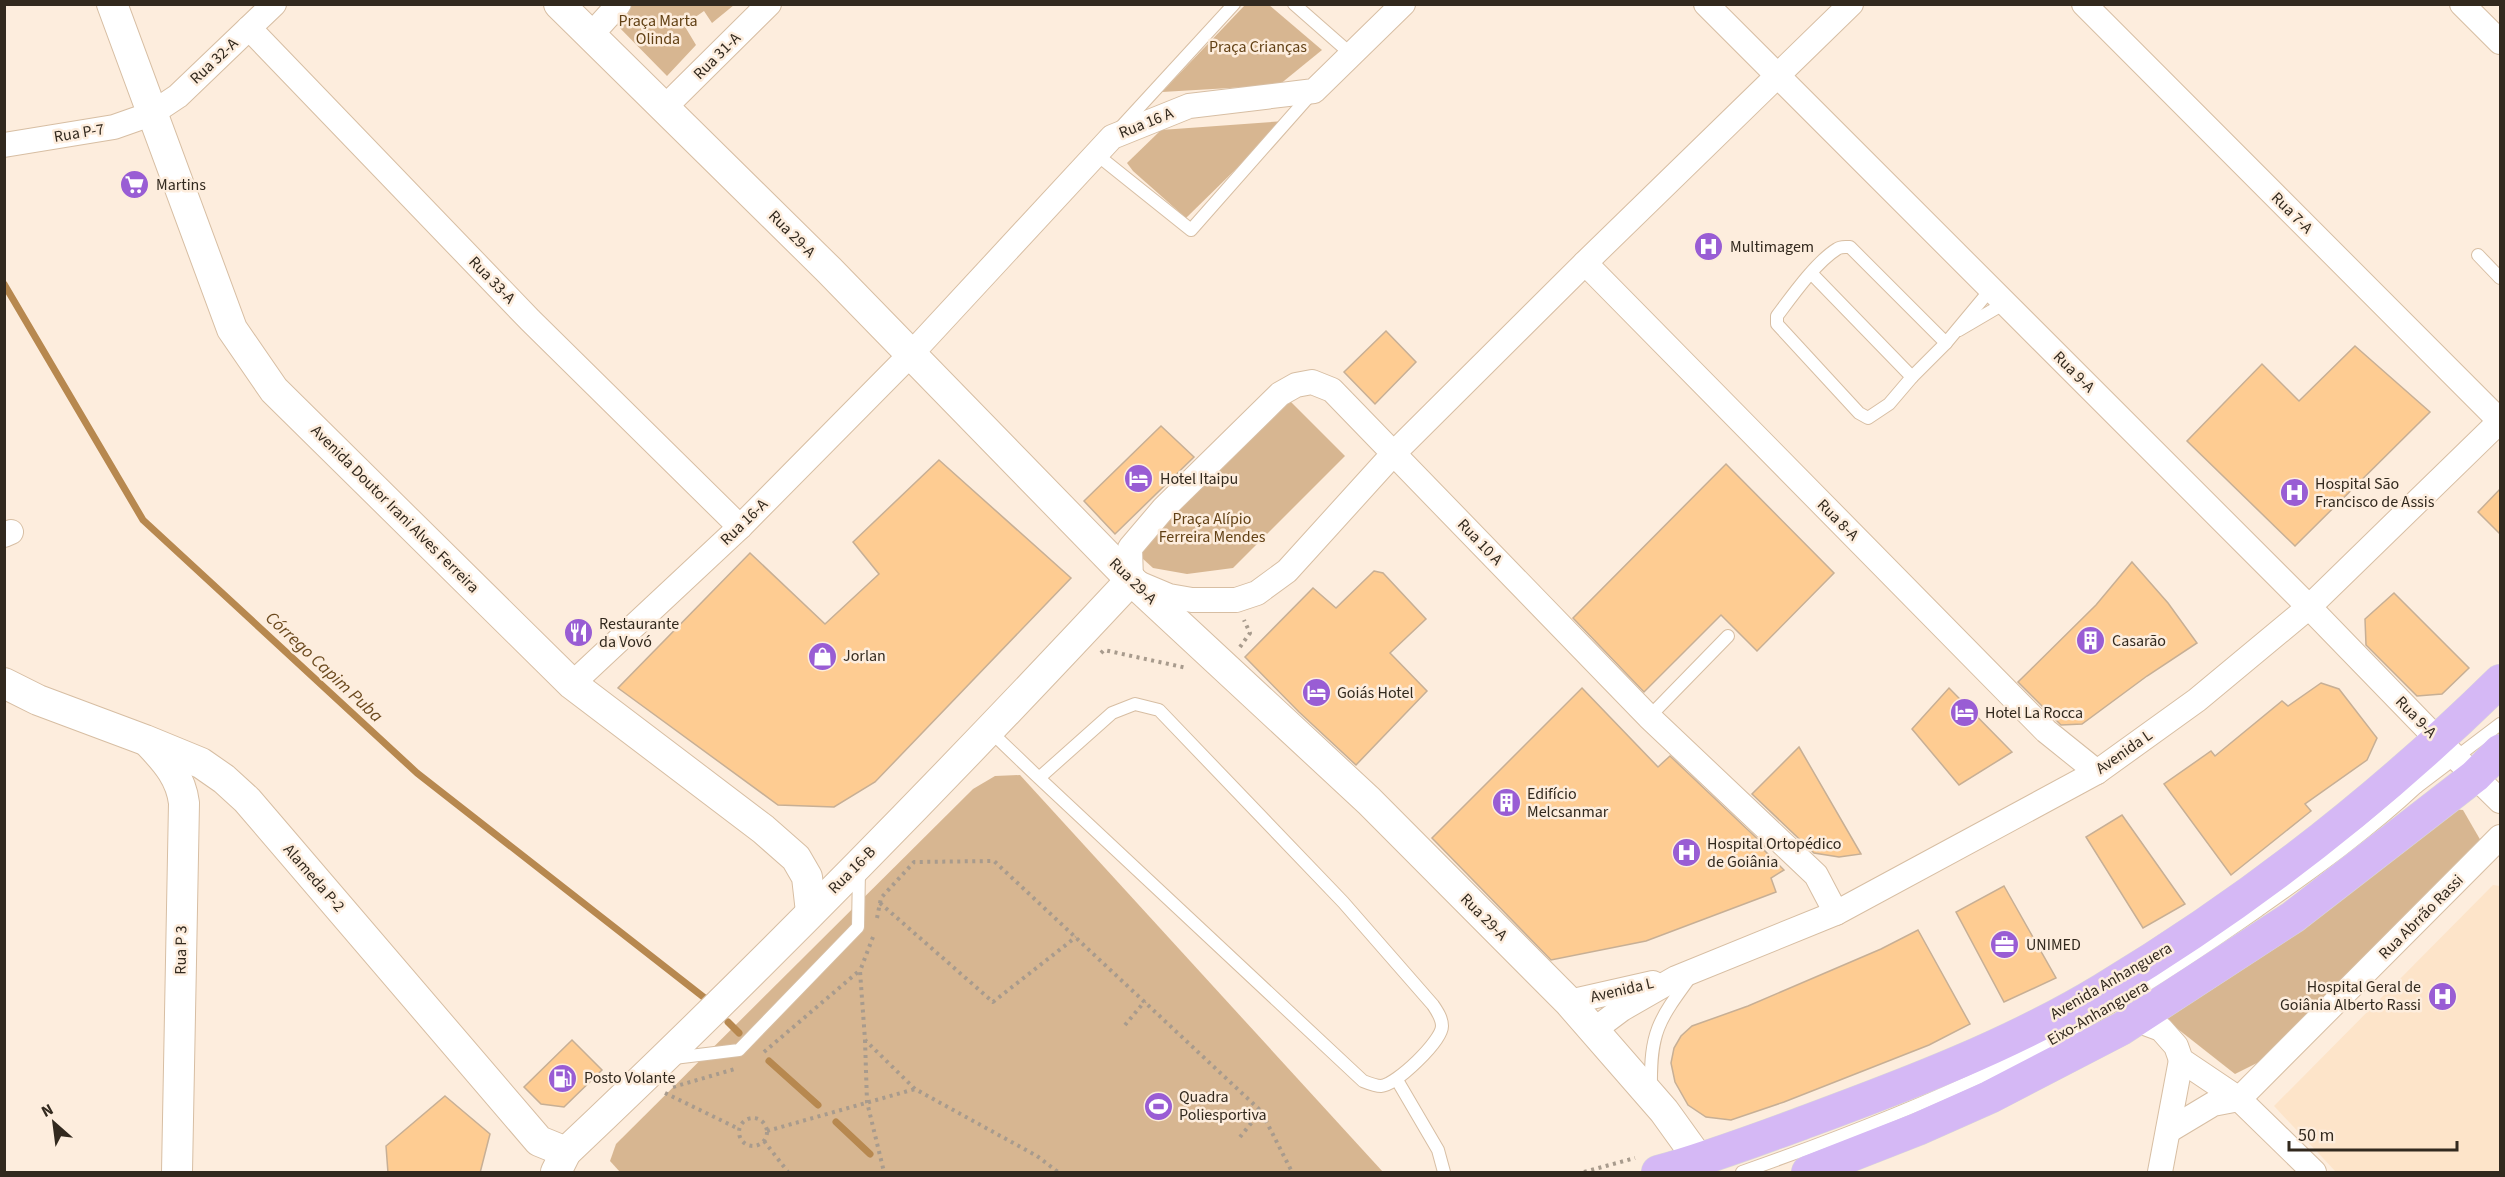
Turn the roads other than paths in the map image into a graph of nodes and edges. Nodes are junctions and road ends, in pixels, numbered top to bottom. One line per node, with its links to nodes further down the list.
1 (112, 4): 20 (street, Avenida Doutor Irani Alves Ferreira)
2 (274, 4): 13 (street, Rua 32-A)
3 (559, 4): 14 (street, Rua 29-A)
4 (619, 4): 14 (street)
5 (770, 4): 19 (street, Rua 31-A)
6 (1234, 4): 22 (lane)
7 (1294, 4): 16 (lane)
8 (1403, 4): 16 (street)
9 (1706, 4): 17 (street, Rua 9-A)
10 (1851, 4): 17 (street)
11 (2084, 4): 32 (street, Rua 7-A)
12 (2462, 4): 15 (street)
13 (249, 28): 20 (street, Rua 32-A); 34 (street, Rua 33-A)
14 (591, 35): 19 (street, Rua 29-A)
15 (2500, 42)
16 (1351, 54): 18 (street)
17 (1778, 76): 24 (street); 27 (street, Rua 9-A)
18 (1314, 91): 22 (street, Rua 16 A); 22 (lane)
19 (664, 108): 30 (street, Rua 29-A)
20 (151, 114): 21 (street, Rua P-7); 39 (street, Avenida Doutor Irani Alves Ferreira)
21 (4, 145)
22 (1104, 145): 30 (street, Rua 16 A)
23 (2478, 255): 26 (lane)
24 (1585, 263): 33 (street); 48 (street, Rua 8-A)
25 (1812, 274): 29 (lane); 31 (lane); 31 (lane)
26 (2500, 278)
27 (1998, 296): 28 (lane); 28 (lane); 36 (street, Rua 9-A)
28 (1956, 332): 29 (lane)
29 (1946, 343): 31 (lane)
30 (911, 354): 34 (street, Rua 16-A); 35 (street, Rua 29-A)
31 (1912, 377)
32 (2500, 421): 36 (street, Avenida L)
33 (1394, 453): 35 (street); 35 (street, Rua 10 A); 41 (street, Rua 10 A)
34 (740, 527): 39 (street, Rua 16-A)
35 (1131, 580): 44 (street, Rua 16-B); 58 (street, Rua 29-A)
36 (2309, 607): 47 (street, Rua 9-A); 48 (street, Avenida L)
37 (1728, 636): 41 (lane)
38 (4, 683): 45 (street, Alameda P-2)
39 (572, 684): 55 (street, Avenida Doutor Irani Alves Ferreira)
40 (2498, 695): 47 (main road, Avenida Anhanguera)
41 (1649, 717): 56 (street, Rua 10 A)
42 (2500, 724): 47 (lane, Eixo-Anhanguera)
43 (2472, 729): 47 (lane, Eixo-Anhanguera)
44 (990, 731): 49 (lane); 54 (street, Rua 16-B)
45 (145, 740): 50 (street, Alameda P-2); 52 (street, Rua P 3)
46 (2500, 751): 47 (main road, Avenida Anhanguera)
47 (2455, 756): 51 (street, Rua 9-A); 59 (main road, Avenida Anhanguera); 67 (main road, Avenida Anhanguera); 72 (lane, Eixo-Anhanguera)
48 (2097, 772): 56 (street, Avenida L)
49 (1039, 778): 63 (lane); 63 (lane)
50 (247, 800): 52 (street); 69 (street, Alameda P-2)
51 (2500, 801)
52 (183, 827): 70 (street, Rua P 3)
53 (2500, 837): 65 (street, Rua Abrrão Rassi)
54 (860, 863): 55 (street, Rua 16-B); 61 (lane)
55 (811, 912): 61 (street, Rua 16-B)
56 (1836, 913): 57 (street, Avenida L)
57 (1685, 974): 58 (street, Avenida L); 60 (street, Avenida L); 64 (lane)
58 (1569, 1002): 60 (street, Rua 29-A)
59 (2152, 1018): 62 (street); 73 (main road, Avenida Anhanguera)
60 (1594, 1030): 64 (street, Rua 29-A)
61 (664, 1059): 69 (street, Rua 16-B)
62 (2181, 1060): 65 (street); 66 (street)
63 (1397, 1080): 71 (lane)
64 (1651, 1096): 67 (street, Rua 29-A)
65 (2239, 1100): 66 (street); 75 (street)
66 (2168, 1131): 74 (street)
67 (1700, 1161): 68 (main road, Avenida Anhanguera)
68 (1650, 1165)
69 (563, 1166)
70 (177, 1173)
71 (1444, 1173)
72 (1742, 1173)
73 (1808, 1173)
74 (2160, 1173)
75 (2314, 1173)

